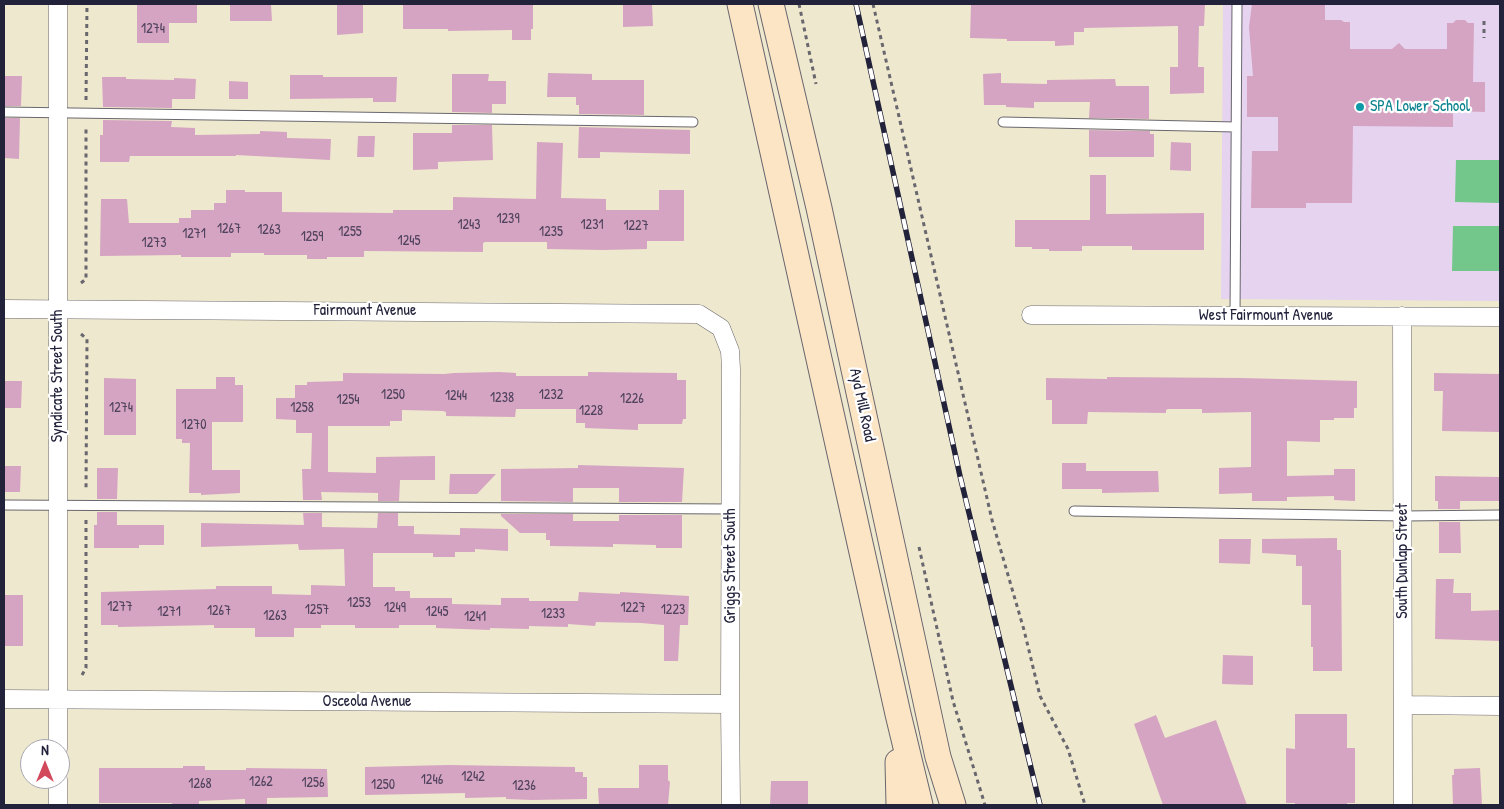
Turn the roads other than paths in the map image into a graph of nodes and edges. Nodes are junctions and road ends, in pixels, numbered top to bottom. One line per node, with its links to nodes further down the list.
1 (58, 4): 6 (street, Syndicate Street South)
2 (740, 4): 28 (main road, Ayd Mill Road)
3 (771, 4): 35 (main road, Ayd Mill Road)
4 (1237, 4): 9 (lane)
5 (4, 112): 6 (lane)
6 (58, 112): 7 (lane); 11 (street, Syndicate Street South)
7 (693, 122)
8 (1003, 122): 9 (lane)
9 (1236, 127): 13 (lane)
10 (4, 309): 11 (street, Fairmount Avenue)
11 (58, 310): 16 (street, Fairmount Avenue); 18 (street, Syndicate Street South)
12 (1031, 315): 13 (street, West Fairmount Avenue)
13 (1235, 316): 14 (street, West Fairmount Avenue)
14 (1402, 316): 15 (street, West Fairmount Avenue); 22 (street, South Dunlap Street)
15 (1500, 317)
16 (721, 328): 19 (street, Griggs Street South)
17 (4, 505): 18 (lane)
18 (58, 505): 19 (lane); 24 (street, Syndicate Street South)
19 (731, 509): 25 (street, Griggs Street South)
20 (1074, 511): 22 (lane)
21 (1500, 515): 22 (lane)
22 (1403, 516): 26 (street, South Dunlap Street)
23 (4, 699): 24 (street, Osceola Avenue)
24 (58, 700): 25 (street, Osceola Avenue); 29 (street, Syndicate Street South)
25 (730, 704): 32 (street, Griggs Street South)
26 (1403, 705): 27 (street); 36 (street, South Dunlap Street)
27 (1500, 706)
28 (898, 714): 33 (main road); 34 (main road, Ayd Mill Road)
29 (58, 739)
30 (58, 789): 31 (street)
31 (58, 805)
32 (731, 805)
33 (899, 805)
34 (920, 805)
35 (953, 805)
36 (1403, 805)

